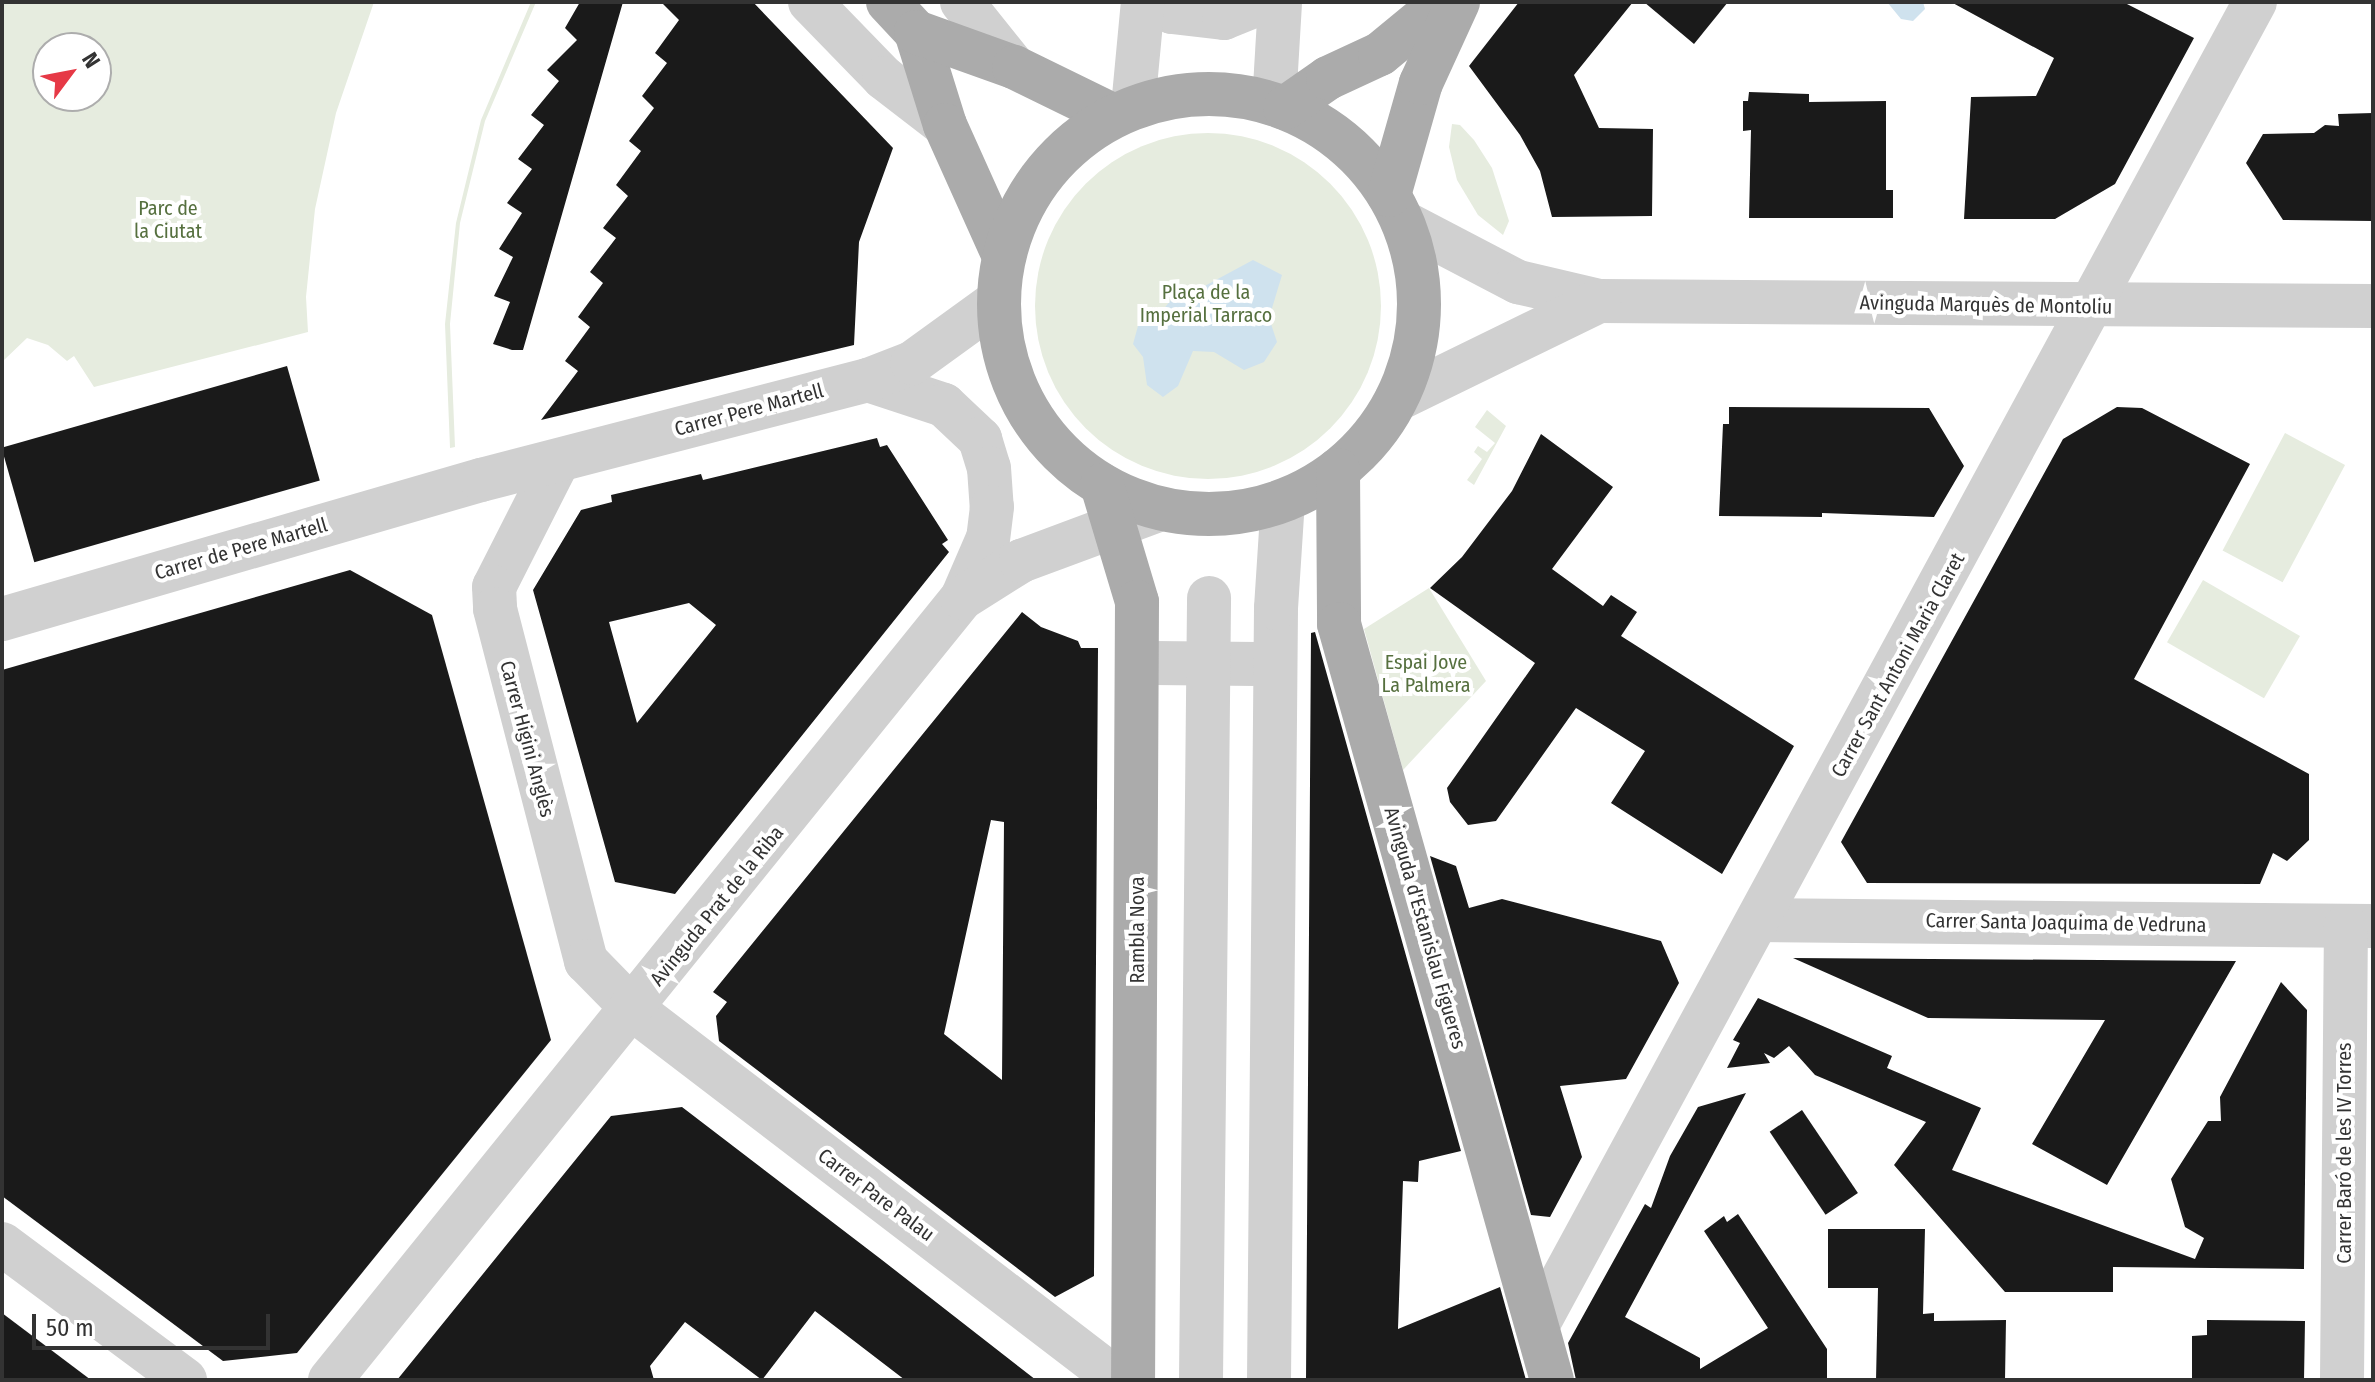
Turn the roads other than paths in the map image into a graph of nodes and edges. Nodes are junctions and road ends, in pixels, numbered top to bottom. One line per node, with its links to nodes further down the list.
1 (810, 2): 14 (street)
2 (962, 2): 11 (street)
3 (1143, 2): 13 (street)
4 (1161, 2): 5 (street)
5 (1263, 2)
6 (1280, 2): 12 (street)
7 (1443, 2): 12 (main road)
8 (1458, 2): 15 (main road)
9 (2255, 2): 19 (street, Carrer Sant Antoni Maria Claret)
10 (902, 17): 11 (main road); 14 (main road)
11 (1014, 67): 13 (main road)
12 (1280, 106): 13 (main road); 15 (main road)
13 (1123, 112): 16 (main road)
14 (945, 125): 16 (main road)
15 (1396, 208): 18 (street, Avinguda Marquès de Montoliu); 22 (main road)
16 (1004, 256): 17 (main road)
17 (999, 300): 21 (street, Carrer Pere Martell); 26 (main road)
18 (1599, 301): 19 (street, Avinguda Marquès de Montoliu); 22 (street, Avinguda Marquès de Montoliu)
19 (2093, 306): 20 (street, Avinguda Marquès de Montoliu); 36 (street, Carrer Sant Antoni Maria Claret)
20 (2373, 306)
21 (868, 380): 23 (street, Carrer Pere Martell); 30 (street)
22 (1396, 400): 24 (main road)
23 (558, 461): 25 (street, Carrer Pere Martell); 38 (street, Carrer Higini Anglès)
24 (1338, 470): 27 (main road); 40 (main road, Avinguda d'Estanislau Figueres)
25 (481, 480): 32 (street, Carrer de Pere Martell)
26 (1102, 485): 28 (main road); 29 (main road, Rambla Nova)
27 (1283, 501): 28 (main road); 46 (street)
28 (1161, 509): 29 (street, Avinguda Prat de la Riba)
29 (1115, 525): 30 (street, Avinguda Prat de la Riba); 44 (main road, Rambla Nova)
30 (962, 598): 38 (street, Avinguda Prat de la Riba)
31 (1209, 598): 34 (street)
32 (2, 619)
33 (1153, 663): 34 (street)
34 (1208, 664): 35 (street); 45 (street)
35 (1258, 664)
36 (1758, 920): 37 (street, Carrer Santa Joaquima de Vedruna); 40 (street, Carrer Sant Antoni Maria Claret)
37 (2360, 926): 48 (street, Carrer Baró de les IV Torres)
38 (634, 1010): 42 (street, Avinguda Prat de la Riba); 43 (street, Carrer Pare Palau)
39 (2, 1244): 41 (street)
40 (1537, 1326): 47 (main road, Avinguda d'Estanislau Figueres)
41 (185, 1380)
42 (330, 1380)
43 (1118, 1380)
44 (1133, 1380)
45 (1201, 1380)
46 (1269, 1380)
47 (1552, 1380)
48 (2342, 1380)

